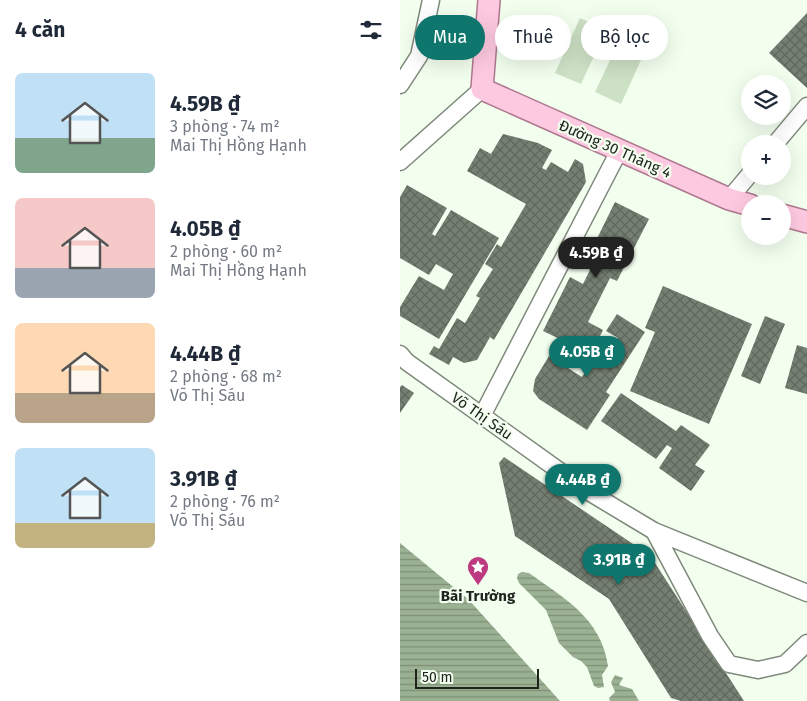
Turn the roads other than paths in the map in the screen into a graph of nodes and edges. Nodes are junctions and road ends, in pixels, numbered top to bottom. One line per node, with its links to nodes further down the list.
1 (431, 0): 3 (street)
2 (489, 0): 4 (main road)
3 (400, 84)
4 (482, 89): 7 (main road, Đường 30 Tháng 4); 8 (street)
5 (807, 106): 6 (street)
6 (783, 135)
7 (619, 151): 10 (main road, Đường 30 Tháng 4); 15 (street)
8 (400, 162)
9 (741, 185): 10 (street)
10 (729, 199): 11 (main road, Đường 30 Tháng 4)
11 (741, 202)
12 (791, 218): 13 (main road)
13 (807, 222)
14 (400, 354): 15 (street, Võ Thị Sáu)
15 (482, 416): 16 (street, Võ Thị Sáu)
16 (654, 531): 17 (street, Võ Thị Sáu); 18 (street)
17 (807, 594)
18 (807, 643)

